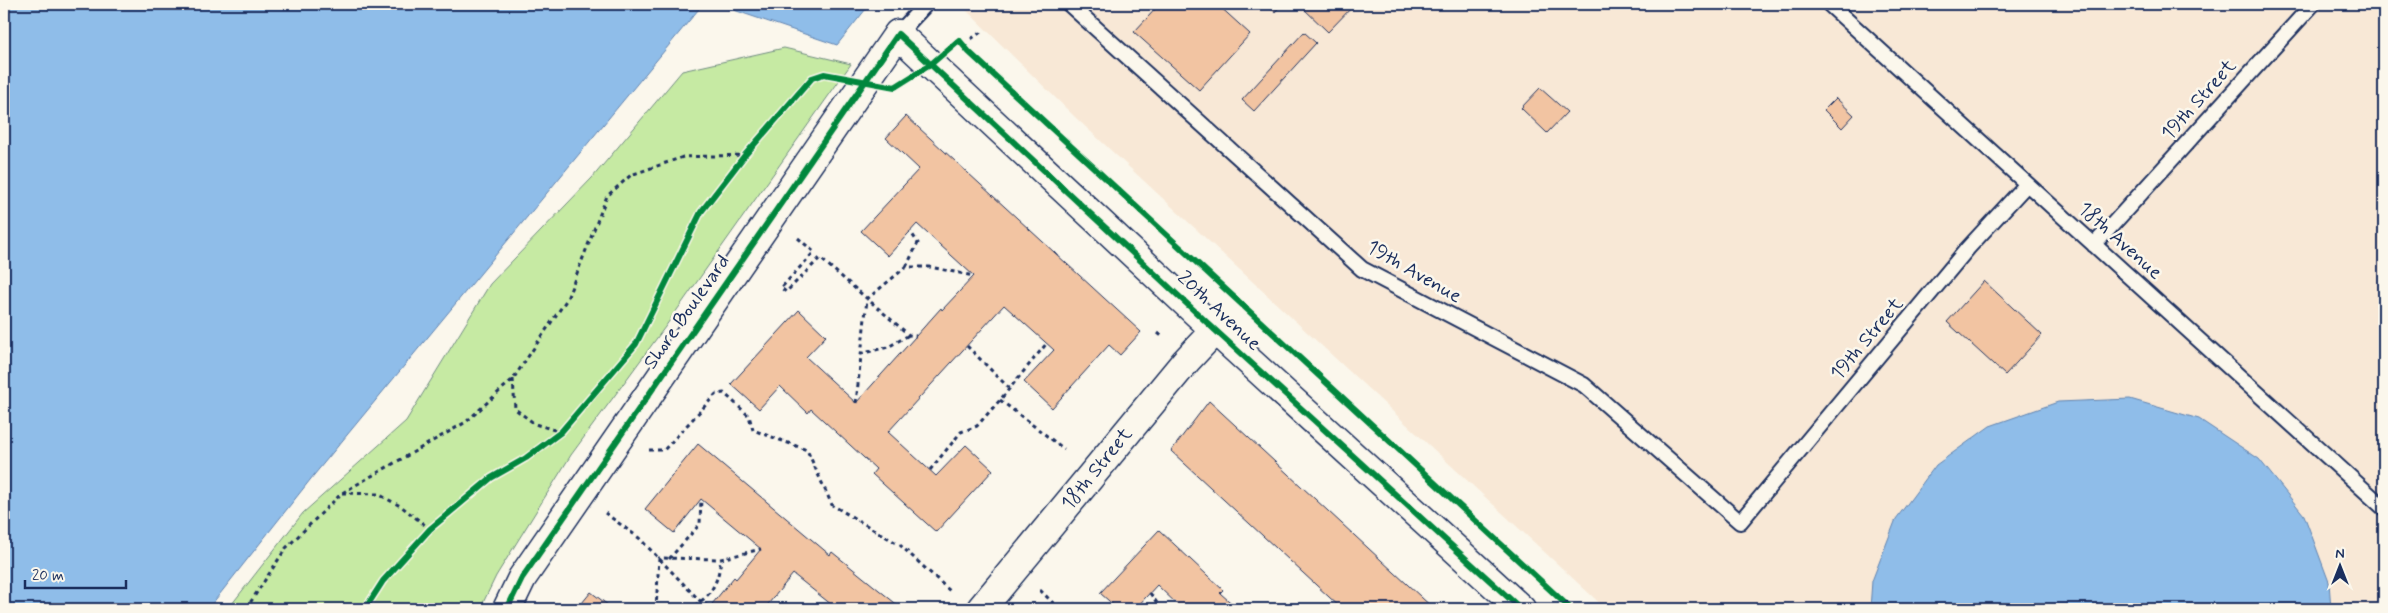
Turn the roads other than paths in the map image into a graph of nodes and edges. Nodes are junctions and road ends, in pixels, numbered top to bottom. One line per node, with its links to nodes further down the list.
1 (926, 4): 5 (lane)
2 (1069, 4): 10 (lane, 19th Avenue)
3 (1829, 4): 6 (lane, 18th Avenue)
4 (2313, 4): 7 (lane, 19th Street)
5 (898, 34): 8 (street, 20th Avenue); 11 (street, Shore Boulevard)
6 (2027, 184): 7 (lane, 18th Avenue); 10 (lane, 19th Street)
7 (2094, 244): 9 (lane, 18th Avenue)
8 (1214, 330): 12 (street, 18th Street); 13 (street, 20th Avenue)
9 (2384, 508)
10 (1740, 522)
11 (507, 609)
12 (981, 609)
13 (1521, 609)

